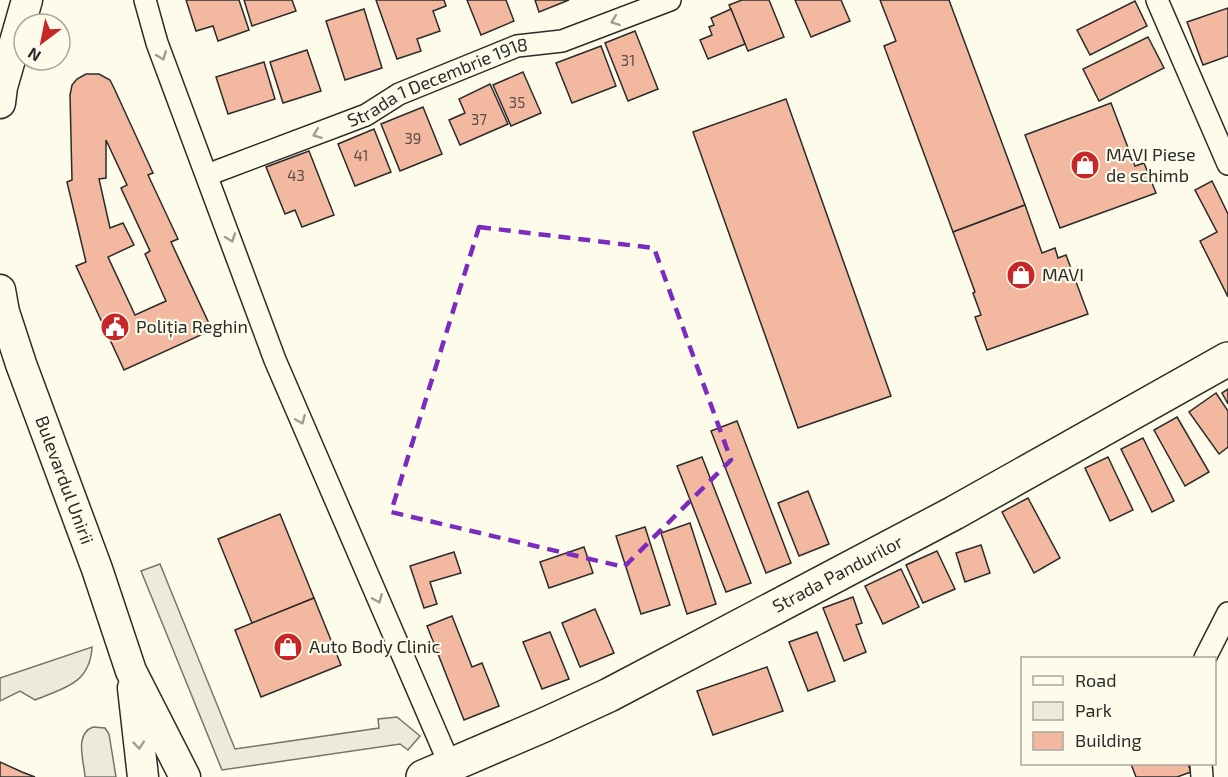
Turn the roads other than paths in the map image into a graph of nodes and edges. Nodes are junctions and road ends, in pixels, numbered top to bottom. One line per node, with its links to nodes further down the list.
1 (27, 0): 5 (main road)
2 (145, 0): 7 (street, one-way to 7)
3 (670, 0): 7 (street, Strada 1 Decembrie 1918, one-way to 7)
4 (1157, 0): 6 (street)
5 (0, 103)
6 (1228, 164)
7 (207, 175): 13 (street, one-way to 13)
8 (0, 290): 12 (main road, Bulevardul Unirii)
9 (1228, 359): 13 (highway, Strada Pandurilor)
10 (1228, 613): 11 (street)
11 (1206, 657)
12 (131, 670): 14 (main road, Bulevardul Unirii, one-way to 14); 15 (main road, Bulevardul Unirii)
13 (431, 773)
14 (143, 777)
15 (185, 777)

